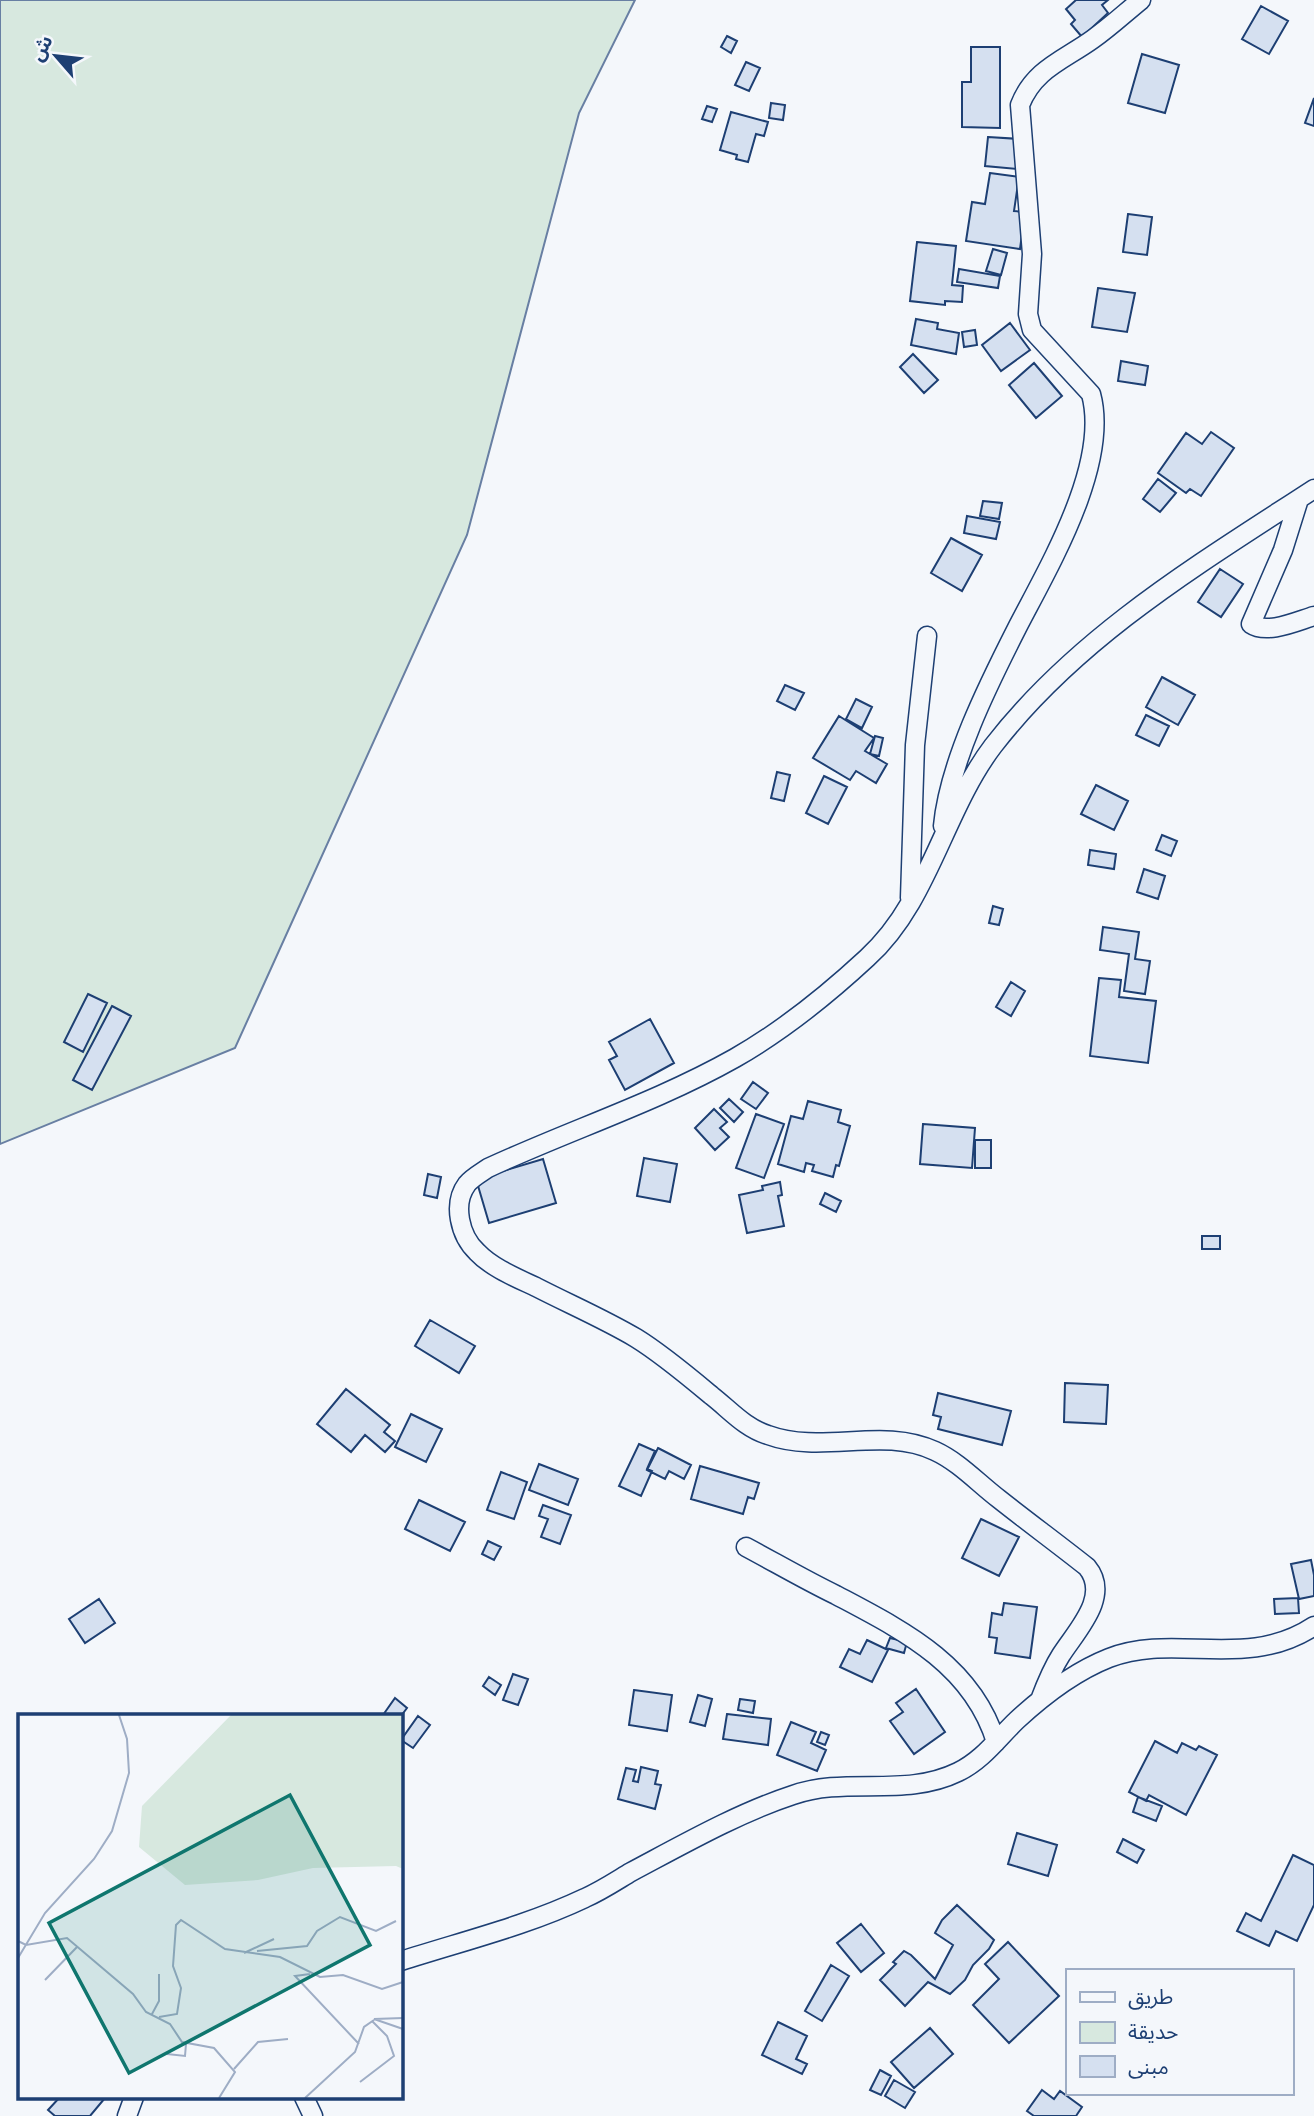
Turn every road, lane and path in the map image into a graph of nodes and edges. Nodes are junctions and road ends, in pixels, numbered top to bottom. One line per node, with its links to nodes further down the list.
1 (1141, 0): 5 (street)
2 (1307, 494): 3 (street); 5 (street)
3 (1314, 615)
4 (927, 636): 6 (street)
5 (942, 840): 6 (street)
6 (910, 905): 9 (street)
7 (746, 1547): 10 (street)
8 (1314, 1626): 9 (street)
9 (1040, 1700): 10 (street)
10 (996, 1742): 11 (street)
11 (402, 1961)
12 (134, 2098): 14 (street)
13 (304, 2098): 15 (street)
14 (127, 2116)
15 (313, 2116)

